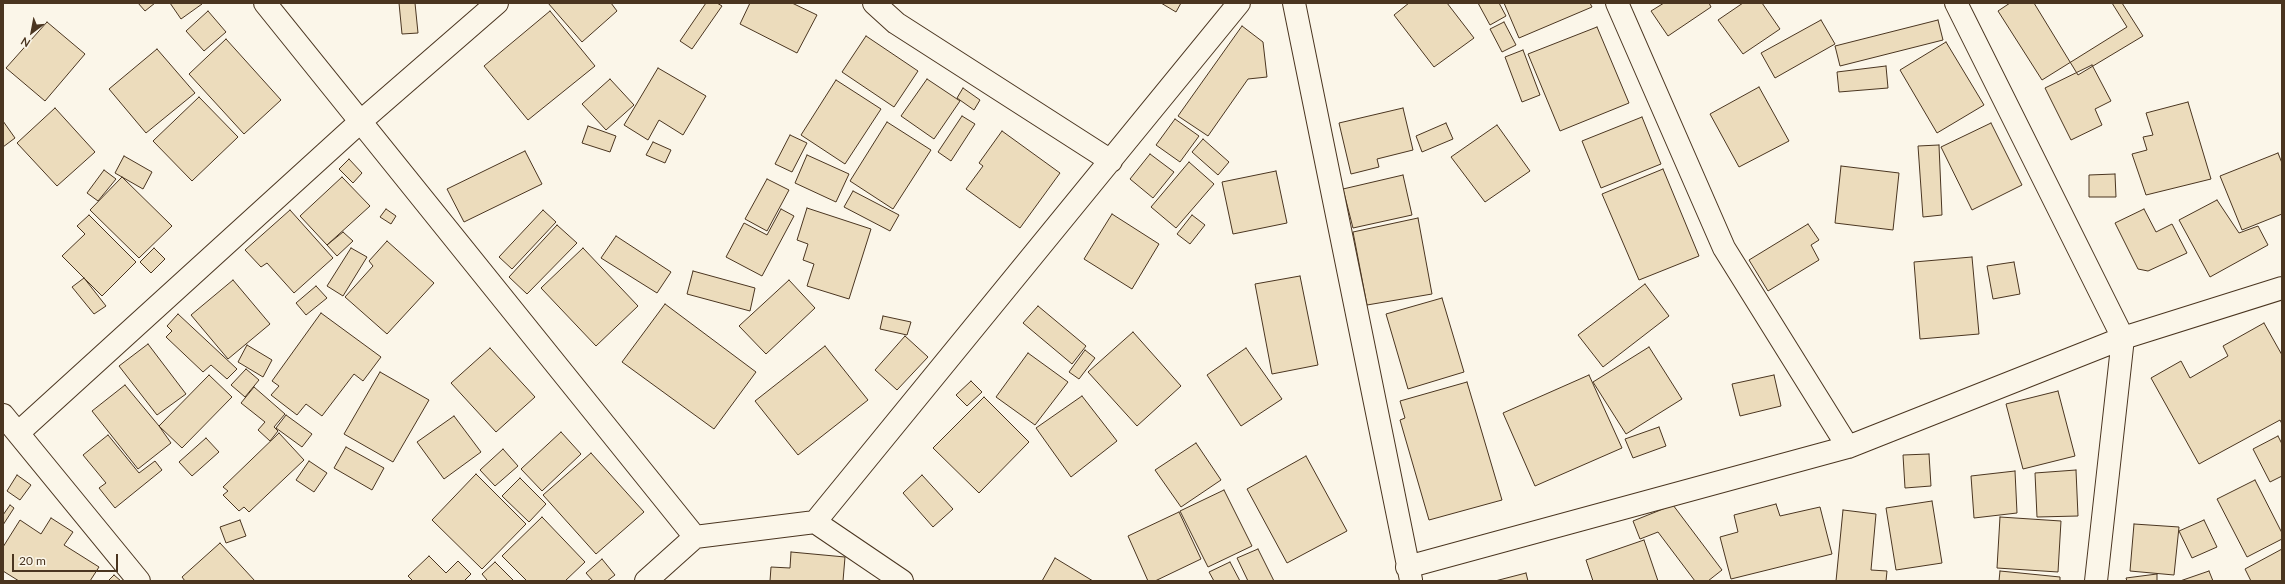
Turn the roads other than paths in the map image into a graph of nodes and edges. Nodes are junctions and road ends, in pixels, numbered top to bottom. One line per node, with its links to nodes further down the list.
1 (265, 3): 8 (street)
2 (497, 3): 8 (street)
3 (874, 3): 9 (street)
4 (1239, 3): 9 (street)
5 (1294, 3): 17 (street)
6 (1617, 3): 14 (street)
7 (1956, 3): 11 (street)
8 (360, 122): 13 (street); 16 (street)
9 (1111, 161): 15 (street)
10 (2281, 291): 11 (street)
11 (2123, 338): 14 (street); 21 (street)
12 (3, 415): 13 (street)
13 (18, 432): 18 (street)
14 (1848, 447): 17 (street)
15 (815, 522): 16 (street); 20 (street)
16 (695, 537): 19 (street)
17 (1409, 574)
18 (139, 581)
19 (646, 581)
20 (902, 581)
21 (2096, 581)

